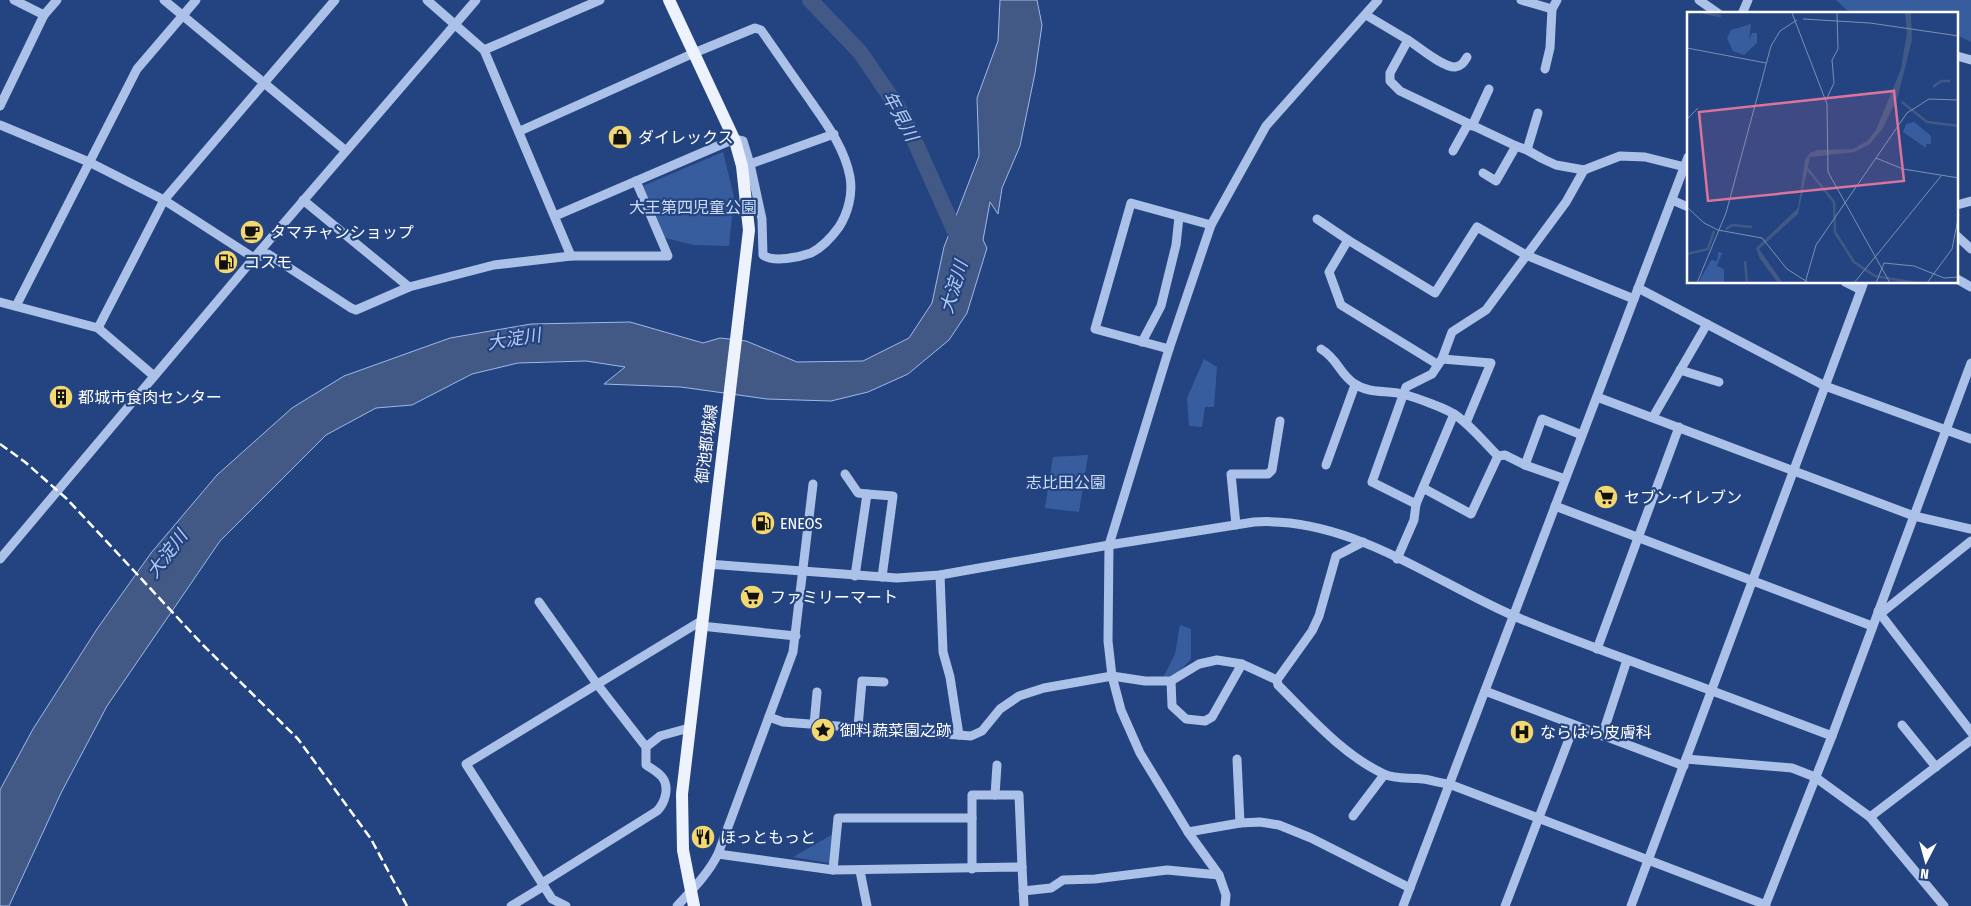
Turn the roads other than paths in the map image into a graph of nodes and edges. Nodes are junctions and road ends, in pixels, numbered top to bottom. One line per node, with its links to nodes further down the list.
1 (14, 0): 18 (street)
2 (57, 0): 18 (street)
3 (164, 0): 19 (street)
4 (196, 0): 19 (street)
5 (335, 0): 29 (street)
6 (427, 0): 21 (street)
7 (476, 0): 21 (street)
8 (600, 0): 23 (street)
9 (669, 0): 24 (main road, 御池都城線)
10 (1378, 0): 20 (street)
11 (1521, 0): 15 (street)
12 (1557, 0): 15 (street)
13 (1699, 0): 16 (street)
14 (1748, 0): 17 (street)
15 (1552, 9): 28 (street)
16 (1715, 12)
17 (1743, 12)
18 (44, 15): 31 (street)
19 (183, 15): 29 (street); 43 (street)
20 (1366, 15): 22 (street); 58 (street)
21 (456, 24): 23 (street); 40 (street)
22 (1408, 40): 26 (street); 33 (street)
23 (484, 50): 35 (street)
24 (694, 53): 35 (street); 36 (street); 37 (main road, 御池都城線)
25 (1958, 56): 27 (street)
26 (1467, 57)
27 (1971, 60)
28 (1545, 69)
29 (263, 83): 40 (street); 49 (street)
30 (1489, 89): 33 (street)
31 (0, 106)
32 (1538, 113): 39 (street)
33 (1470, 125): 38 (street); 41 (street)
34 (0, 126): 43 (street)
35 (520, 131): 55 (street)
36 (834, 134): 44 (street); 44 (street)
37 (734, 138): 44 (street); 48 (street); 115 (main road, 御池都城線)
38 (1516, 146): 39 (street); 47 (street)
39 (1527, 150): 46 (street)
40 (346, 151): 50 (street)
41 (1453, 151)
42 (1687, 160): 45 (street)
43 (89, 162): 49 (street); 72 (street)
44 (750, 164)
45 (1685, 166): 46 (street); 51 (street)
46 (1584, 170): 62 (street)
47 (1483, 173)
48 (636, 181): 55 (street); 63 (street)
49 (164, 200): 64 (street); 74 (street)
50 (303, 200): 64 (street); 67 (street)
51 (1672, 200): 54 (street); 69 (street)
52 (1971, 201): 53 (street)
53 (1958, 204)
54 (1687, 207)
55 (555, 216): 63 (street)
56 (1179, 217): 58 (street); 75 (street); 75 (street)
57 (1317, 219): 60 (street)
58 (1211, 225): 76 (street)
59 (1958, 237): 61 (street)
60 (1348, 240): 62 (street); 78 (street)
61 (1971, 249)
62 (1526, 255): 70 (street); 78 (street)
63 (572, 256): 67 (street)
64 (254, 258): 67 (street); 81 (street)
65 (1958, 280): 68 (street)
66 (1862, 286): 84 (street)
67 (409, 287)
68 (1971, 287)
69 (1638, 288): 70 (street); 73 (street)
70 (1634, 298): 86 (street)
71 (0, 302): 72 (street)
72 (16, 306): 74 (street)
73 (1707, 324): 80 (street); 84 (street)
74 (98, 328): 81 (street)
75 (1142, 342): 76 (street)
76 (1169, 349): 112 (street)
77 (1321, 349): 83 (street)
78 (1440, 361): 85 (street); 90 (street)
79 (1971, 363): 92 (street)
80 (1680, 370): 82 (street); 88 (street)
81 (154, 376): 114 (street)
82 (1719, 382)
83 (1355, 385): 85 (street); 96 (street)
84 (1825, 386): 92 (street); 98 (street)
85 (1403, 394): 87 (street); 104 (street)
86 (1597, 397): 88 (street); 93 (street)
87 (1454, 414): 90 (street); 102 (street)
88 (1653, 417): 91 (street)
89 (1280, 421): 107 (street)
90 (1466, 423): 95 (street)
91 (1679, 427): 98 (street); 109 (street)
92 (1946, 430): 94 (street); 106 (street)
93 (1582, 435): 97 (street); 100 (street)
94 (1971, 439)
95 (1498, 456): 97 (street); 102 (street)
96 (1326, 465)
97 (1525, 465): 100 (street)
98 (1793, 470): 106 (street); 120 (street)
99 (845, 474): 103 (street)
100 (1565, 479): 105 (street)
101 (813, 484): 116 (street)
102 (1423, 488): 104 (street)
103 (866, 494): 118 (street); 119 (street)
104 (1416, 504): 113 (street)
105 (1555, 506): 109 (street); 123 (street)
106 (1914, 516): 108 (street); 122 (street)
107 (1236, 525): 111 (street); 112 (street)
108 (1971, 529)
109 (1638, 538): 120 (street); 127 (street)
110 (1971, 541): 122 (street)
111 (1363, 542): 113 (street); 131 (street)
112 (1109, 545): 117 (street); 130 (street)
113 (1397, 558): 123 (street)
114 (0, 559)
115 (708, 564): 116 (street); 124 (main road, 御池都城線)
116 (803, 570): 118 (street); 126 (street)
117 (940, 575): 119 (street); 145 (street)
118 (855, 576): 119 (street)
119 (882, 577)
120 (1752, 582): 125 (street); 135 (street)
121 (539, 602): 134 (street)
122 (1879, 613): 125 (street); 144 (street)
123 (1514, 616): 127 (street); 136 (street)
124 (701, 624): 126 (street); 134 (street); 143 (main road, 御池都城線)
125 (1872, 626): 147 (street)
126 (796, 636): 138 (street)
127 (1597, 649): 128 (street)
128 (1628, 660): 135 (street); 146 (street)
129 (1242, 664): 131 (street); 132 (street); 132 (street)
130 (1112, 676): 132 (street); 145 (street); 163 (street)
131 (1277, 680): 154 (street)
132 (1171, 681)
133 (884, 682): 141 (street)
134 (597, 684): 149 (street); 171 (street)
135 (1712, 690): 147 (street); 151 (street)
136 (1485, 691): 142 (street); 156 (street)
137 (818, 692): 139 (street)
138 (769, 717): 139 (street); 164 (street)
139 (814, 725): 141 (street)
140 (1902, 725): 153 (street)
141 (858, 726): 145 (street)
142 (1574, 726): 146 (street); 161 (street)
143 (689, 728): 149 (street); 173 (main road, 御池都城線)
144 (1971, 732)
145 (959, 735)
146 (1602, 736): 151 (street)
147 (1832, 736): 155 (street)
148 (1971, 740): 153 (street)
149 (646, 747): 171 (street)
150 (1238, 759): 162 (street)
151 (1685, 762): 155 (street); 165 (street)
152 (997, 765): 157 (street)
153 (1936, 767): 159 (street)
154 (1384, 774): 156 (street); 158 (street)
155 (1815, 777): 159 (street); 185 (street)
156 (1449, 784): 161 (street); 172 (street)
157 (995, 795): 160 (street); 166 (street)
158 (1353, 816)
159 (1870, 817): 186 (street)
160 (972, 818): 167 (street); 168 (street)
161 (1539, 818): 165 (street); 183 (street)
162 (1240, 823): 163 (street); 172 (street)
163 (1188, 832): 170 (street)
164 (718, 854): 168 (street); 173 (street)
165 (1648, 861): 184 (street); 185 (street)
166 (1022, 867): 167 (street); 174 (street)
167 (972, 869): 169 (street)
168 (833, 870): 169 (street)
169 (860, 871): 179 (street)
170 (1219, 876): 174 (street); 181 (street)
171 (543, 884): 175 (street); 176 (street)
172 (1410, 888): 182 (street)
173 (691, 891): 177 (street); 178 (main road, 御池都城線)
174 (1023, 891): 180 (street)
175 (511, 906)
176 (566, 906)
177 (677, 906)
178 (694, 906)
179 (867, 906)
180 (1024, 906)
181 (1225, 906)
182 (1403, 906)
183 (1505, 906)
184 (1631, 906)
185 (1766, 906)
186 (1944, 906)

